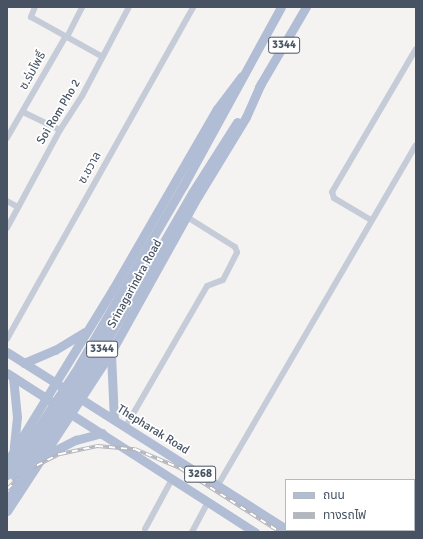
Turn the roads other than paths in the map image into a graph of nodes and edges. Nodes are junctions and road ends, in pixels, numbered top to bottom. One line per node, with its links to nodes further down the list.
1 (35, 7): 7 (street)
2 (82, 7): 7 (street, ซ.ร่มโพธิ์)
3 (129, 7): 9 (street, Soi Rom Pho 2)
4 (193, 7): 25 (street, ซ.ชวาล)
5 (281, 7): 10 (main road, Srinagarindra Road / 3344)
6 (306, 7): 11 (main road, Srinagarindra Road / 3344)
7 (66, 36): 9 (street); 12 (street, ซ.ร่มโพธิ์)
8 (416, 49): 19 (street)
9 (103, 57): 13 (street, Soi Rom Pho 2)
10 (242, 76): 21 (main road, Srinagarindra Road / 3344); 42 (main road, Srinagarindra Road / 3344, bridge)
11 (262, 83): 18 (main road, Srinagarindra Road / 3344); 46 (main road, Srinagarindra Road / 3344, bridge)
12 (23, 112): 13 (street); 14 (street, ซ.ร่มโพธิ์)
13 (60, 130): 17 (street, Soi Rom Pho 2)
14 (7, 138)
15 (416, 145): 19 (street)
16 (7, 201): 17 (street)
17 (18, 207): 20 (street, Soi Rom Pho 2)
18 (186, 217): 22 (main road, Srinagarindra Road / 3344); 37 (street)
19 (370, 220): 44 (street)
20 (7, 228)
21 (113, 288): 23 (main road); 24 (main road, Srinagarindra Road / 3344)
22 (139, 302): 23 (main road); 27 (main road, Srinagarindra Road / 3344)
23 (120, 306): 31 (main road)
24 (89, 328): 28 (main road); 30 (main road, Srinagarindra Road / 3344)
25 (7, 339)
26 (7, 352): 28 (main road, Thepharak Road / 3268)
27 (111, 352): 33 (main road, Srinagarindra Road / 3344); 36 (main road)
28 (24, 363): 30 (main road, Thepharak Road / 3268)
29 (10, 375): 32 (main road, 3268); 39 (main road)
30 (56, 383): 31 (main road, Thepharak Road / 3268); 32 (main road, Srinagarindra Road / 3344)
31 (70, 391): 33 (main road, Thepharak Road / 3268); 34 (main road)
32 (46, 398): 34 (main road, 3268); 39 (main road, Srinagarindra Road / 3344)
33 (82, 399): 35 (main road, Srinagarindra Road / 3344); 36 (main road, Thepharak Road / 3268)
34 (60, 407): 35 (main road, 3268); 42 (main road)
35 (71, 414): 38 (main road, 3268); 40 (main road, Srinagarindra Road / 3344)
36 (114, 419): 37 (main road, Thepharak Road / 3268)
37 (126, 426): 44 (main road, Thepharak Road / 3268)
38 (102, 433): 40 (main road); 43 (main road, 3268)
39 (13, 453): 41 (main road, Srinagarindra Road / 3344)
40 (44, 457): 45 (main road, Srinagarindra Road / 3344)
41 (7, 462)
42 (10, 475): 45 (main road)
43 (172, 479): 47 (main road, 3268); 50 (street)
44 (218, 485): 49 (main road, Thepharak Road / 3268)
45 (18, 495): 48 (main road, Srinagarindra Road / 3344)
46 (7, 502)
47 (208, 502): 51 (street); 52 (main road, 3268)
48 (7, 511)
49 (285, 528)
50 (145, 529)
51 (192, 532)
52 (255, 532)

